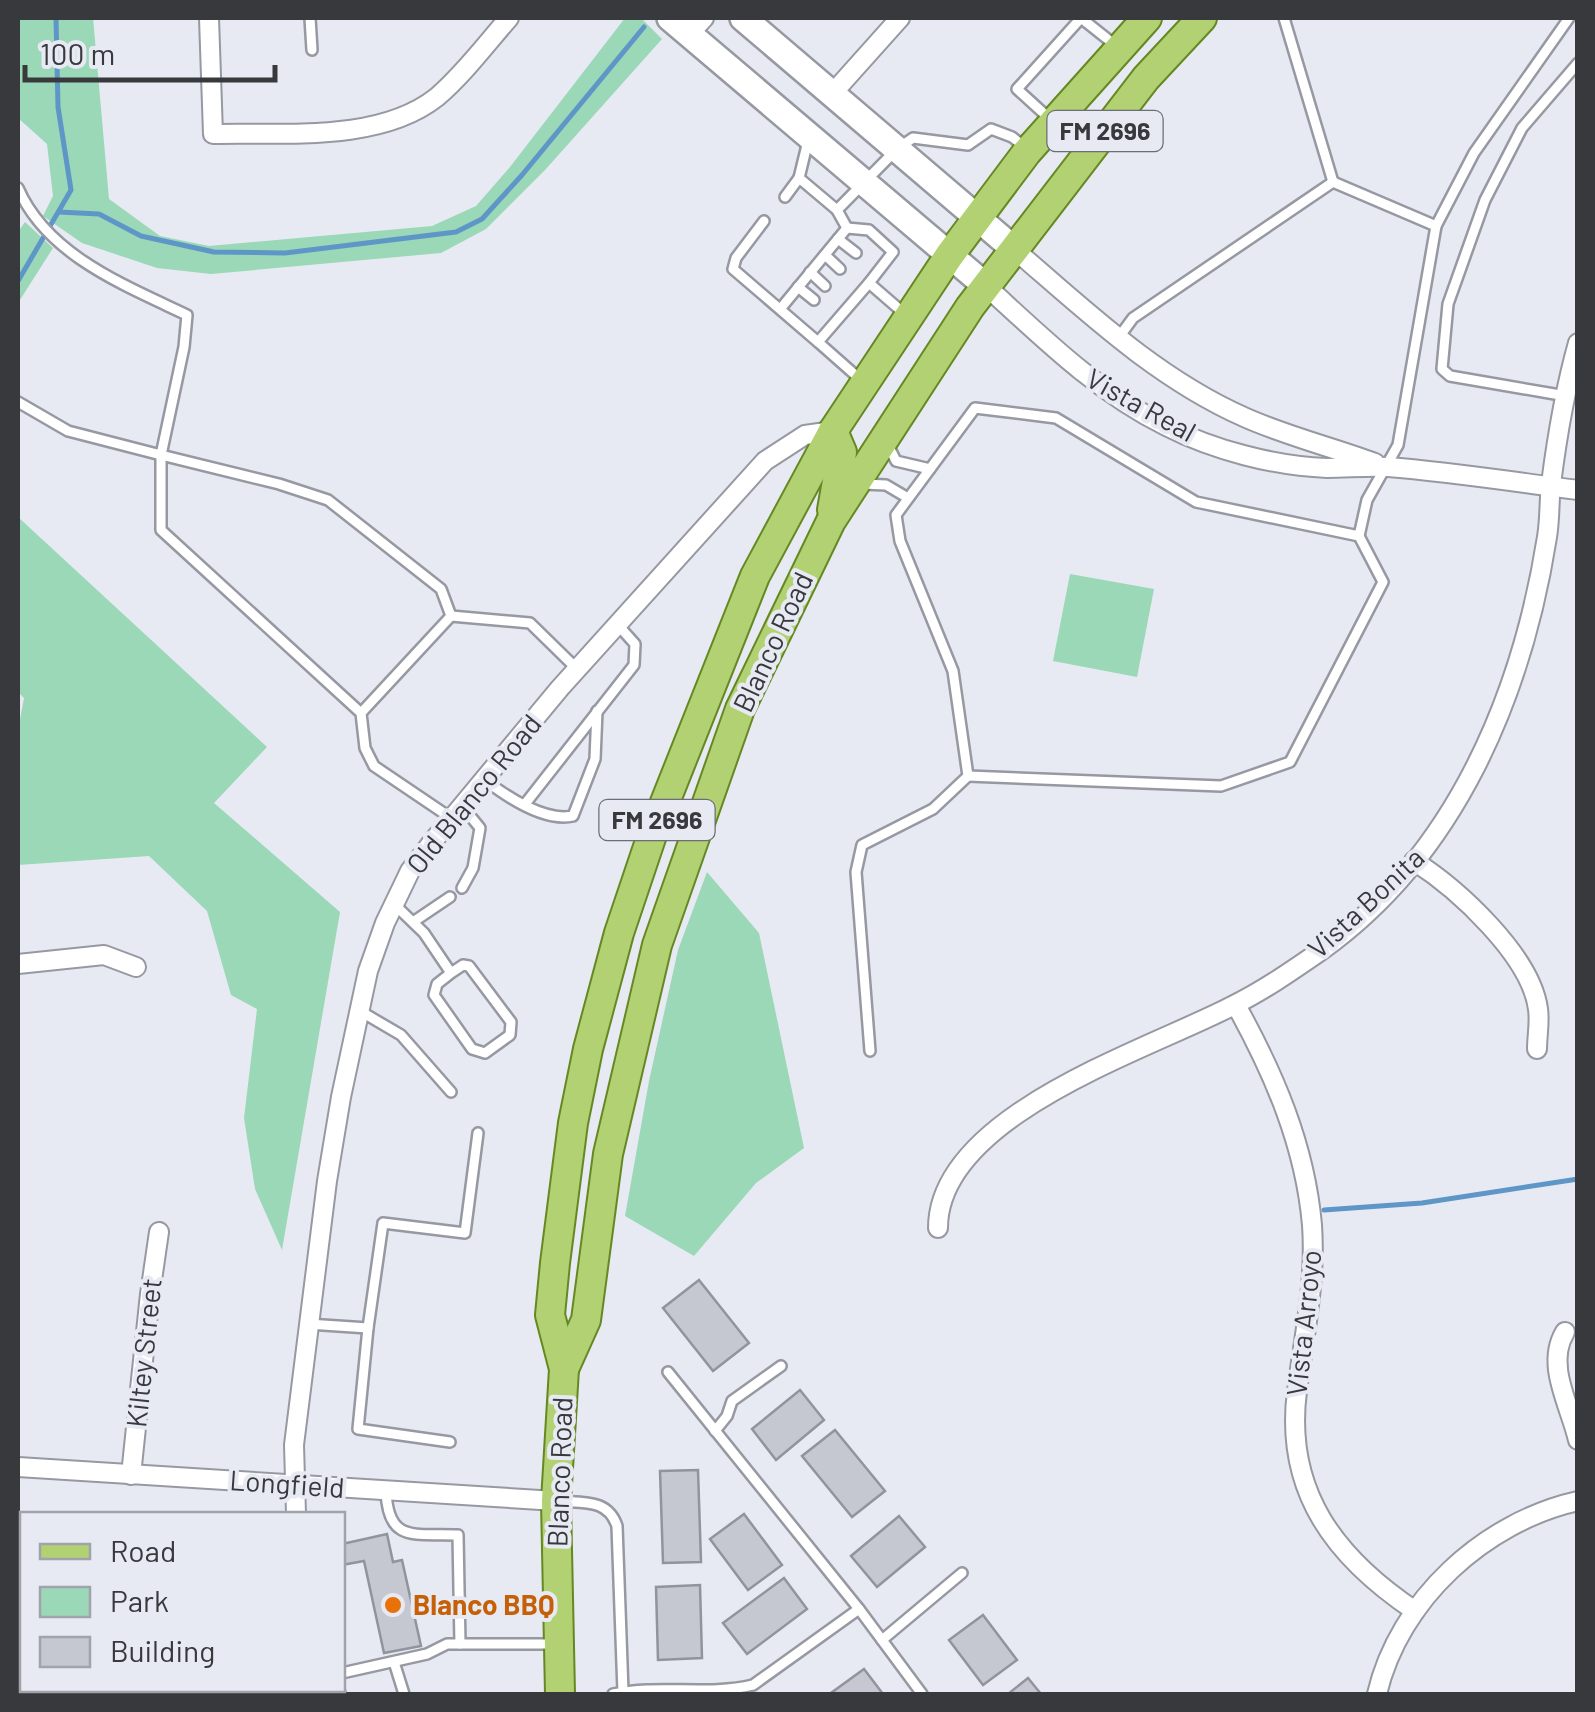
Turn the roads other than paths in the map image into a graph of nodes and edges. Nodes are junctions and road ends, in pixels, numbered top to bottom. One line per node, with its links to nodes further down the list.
1 (209, 18): 3 (street)
2 (310, 18): 11 (lane)
3 (510, 18)
4 (743, 18): 15 (street)
5 (900, 18): 15 (street)
6 (1147, 18): 12 (main road, Blanco Road / FM 2696)
7 (1202, 18): 14 (main road, Blanco Road / FM 2696)
8 (1284, 18): 21 (lane)
9 (1569, 18): 28 (lane)
10 (688, 23): 17 (street)
11 (312, 50)
12 (1115, 53): 14 (main road); 16 (main road, Blanco Road / FM 2696); 16 (lane)
13 (1578, 63): 50 (lane)
14 (1146, 78): 31 (main road, Blanco Road / FM 2696)
15 (832, 94): 18 (street)
16 (1053, 122): 19 (main road, Blanco Road / FM 2696)
17 (808, 138): 20 (lane); 22 (street)
18 (897, 149): 19 (lane); 22 (lane); 26 (street)
19 (1028, 150): 26 (main road, Blanco Road / FM 2696)
20 (800, 178): 24 (lane); 25 (lane)
21 (1333, 182): 28 (lane); 46 (lane)
22 (863, 184): 25 (lane); 34 (street)
23 (18, 188): 54 (lane)
24 (785, 197)
25 (837, 210): 29 (lane)
26 (978, 218): 31 (street); 34 (main road, Blanco Road / FM 2696)
27 (764, 221): 42 (lane)
28 (1436, 226): 55 (lane)
29 (848, 228): 30 (lane); 38 (lane)
30 (838, 239): 32 (lane); 33 (lane)
31 (1014, 249): 39 (main road, Blanco Road / FM 2696); 46 (street, Vista Real)
32 (856, 253)
33 (825, 255): 35 (lane); 36 (lane)
34 (949, 256): 39 (street); 44 (main road, Blanco Road / FM 2696)
35 (840, 269)
36 (810, 272): 37 (lane); 40 (lane)
37 (825, 286)
38 (862, 286): 44 (lane); 45 (lane)
39 (986, 286): 53 (main road, Blanco Road / FM 2696); 55 (street, Vista Real)
40 (798, 287): 41 (lane); 42 (lane)
41 (814, 300)
42 (780, 308): 47 (lane)
43 (826, 312): 45 (lane)
44 (908, 317): 49 (main road, Blanco Road / FM 2696)
45 (836, 322): 47 (lane)
46 (1117, 339): 55 (street, Vista Real)
47 (818, 342): 49 (lane)
48 (1578, 343): 50 (street, Vista Bonita)
49 (865, 383): 52 (main road, Blanco Road / FM 2696)
50 (1566, 396): 58 (street, Vista Bonita)
51 (18, 402): 54 (lane)
52 (833, 431): 61 (main road); 64 (street, Old Blanco Road); 92 (main road, Blanco Road / FM 2696)
53 (884, 440): 56 (lane); 57 (main road, Blanco Road / FM 2696)
54 (161, 455): 63 (lane); 67 (lane)
55 (1385, 467): 58 (street, Vista Real); 62 (lane)
56 (930, 469): 60 (lane); 62 (lane)
57 (855, 484): 60 (lane); 61 (main road, Blanco Road / FM 2696)
58 (1551, 486): 59 (street, Vista Real); 72 (street, Vista Bonita)
59 (1578, 490)
60 (908, 498): 68 (lane)
61 (831, 521): 92 (main road, Blanco Road / FM 2696)
62 (1359, 536): 68 (lane)
63 (451, 616): 65 (lane); 67 (lane)
64 (617, 624): 65 (street, Old Blanco Road); 66 (lane)
65 (577, 669): 69 (street, Old Blanco Road)
66 (597, 711): 70 (lane); 70 (lane)
67 (361, 714): 71 (lane)
68 (968, 776): 83 (lane)
69 (484, 779): 70 (lane); 71 (street, Old Blanco Road)
70 (525, 804)
71 (457, 812): 73 (lane); 75 (street, Old Blanco Road)
72 (1414, 861): 80 (street, Vista Bonita); 82 (street)
73 (462, 888)
74 (450, 897): 76 (lane)
75 (394, 904): 76 (lane); 81 (street, Old Blanco Road)
76 (413, 922): 79 (lane)
77 (18, 964): 78 (street)
78 (136, 967)
79 (451, 972): 79 (lane)
80 (1236, 1005): 86 (street, Vista Bonita); 106 (street, Vista Arroyo)
81 (360, 1010): 84 (lane); 88 (street, Old Blanco Road)
82 (1536, 1049)
83 (870, 1051)
84 (450, 1092)
85 (478, 1133): 89 (lane)
86 (938, 1228)
87 (159, 1232): 98 (street, Kiltey Street)
88 (308, 1324): 89 (lane); 99 (street, Old Blanco Road)
89 (368, 1328): 96 (lane)
90 (1565, 1332): 95 (street)
91 (780, 1366): 94 (lane)
92 (564, 1369): 101 (main road, Blanco Road / FM 2696)
93 (668, 1372): 94 (lane)
94 (715, 1431): 105 (lane)
95 (1578, 1440)
96 (450, 1442)
97 (18, 1468): 98 (street, Longfield)
98 (132, 1475): 99 (street, Longfield)
99 (294, 1484): 100 (street, Longfield); 103 (street, Old Blanco Road)
100 (386, 1491): 101 (street, Longfield); 108 (lane)
101 (556, 1501): 109 (main road, Blanco Road / FM 2696); 113 (lane)
102 (1578, 1502): 106 (street)
103 (296, 1512)
104 (962, 1573): 107 (lane)
105 (858, 1610): 107 (lane); 112 (lane)
106 (1415, 1611): 117 (street)
107 (882, 1640): 116 (lane)
108 (460, 1644): 109 (lane); 110 (lane)
109 (558, 1644): 115 (main road, Blanco Road / FM 2696)
110 (394, 1662): 111 (lane); 114 (lane)
111 (345, 1671)
112 (664, 1692): 113 (lane)
113 (618, 1693)
114 (404, 1694)
115 (560, 1694)
116 (922, 1694)
117 (1377, 1694)

